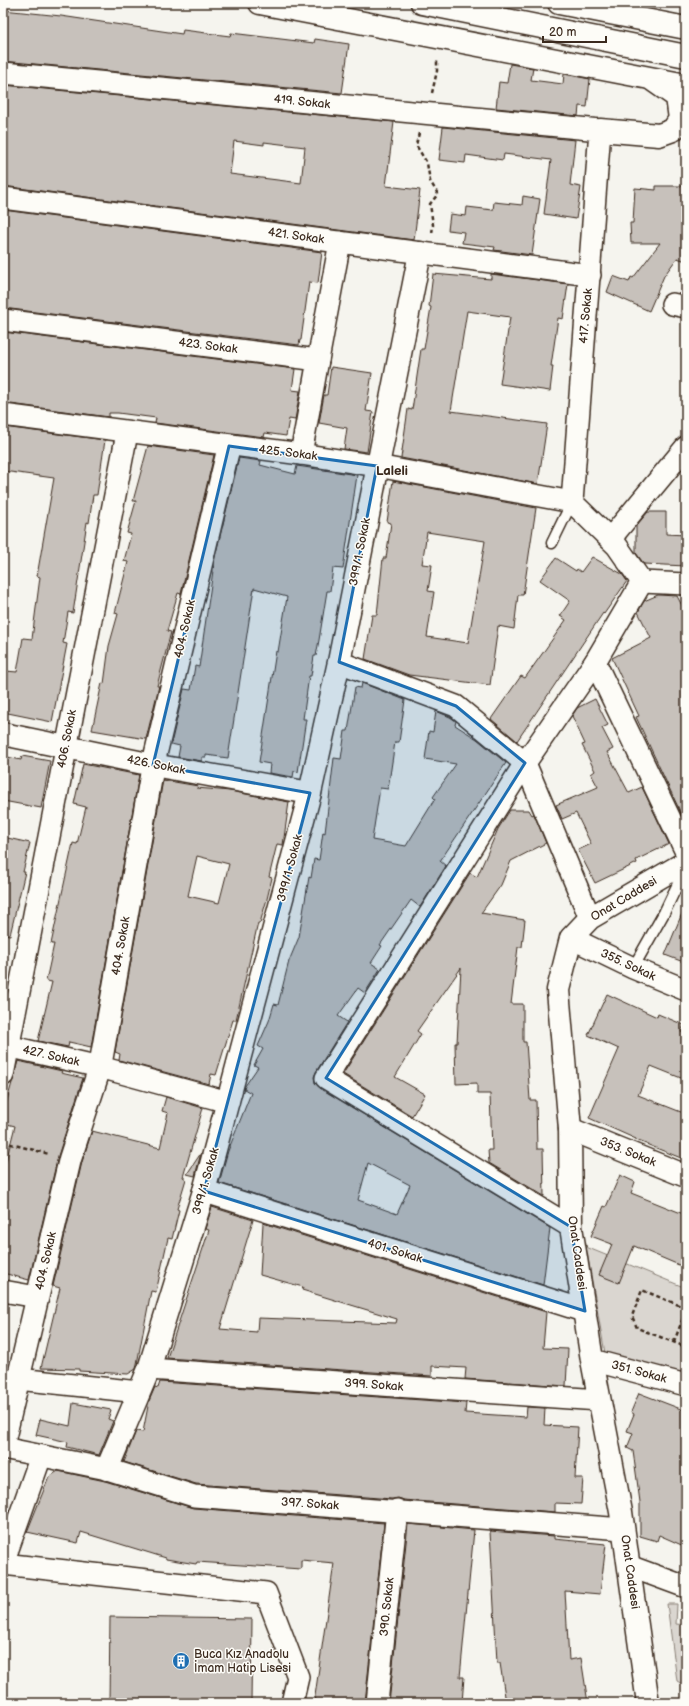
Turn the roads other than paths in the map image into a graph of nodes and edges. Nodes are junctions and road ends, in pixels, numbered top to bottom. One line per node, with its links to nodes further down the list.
1 (260, 3): 7 (street)
2 (422, 3): 5 (street)
3 (564, 4): 4 (street)
4 (686, 28)
5 (686, 56)
6 (3, 73): 10 (street, 419. Sokak)
7 (650, 78): 8 (street); 9 (street)
8 (686, 85)
9 (683, 123): 10 (street)
10 (600, 130): 14 (street, 417. Sokak)
11 (3, 198): 12 (street, 421. Sokak)
12 (340, 242): 13 (street, 421. Sokak); 16 (street)
13 (424, 254): 14 (street, 421. Sokak); 22 (street, 399/1. Sokak)
14 (590, 275): 23 (street, 417. Sokak)
15 (3, 320): 16 (street, 423. Sokak)
16 (318, 360): 21 (street)
17 (3, 415): 18 (street, 425. Sokak)
18 (127, 433): 19 (street, 425. Sokak); 31 (street, 406. Sokak)
19 (229, 446): 21 (street, 425. Sokak); 33 (street, 404. Sokak)
20 (686, 448): 24 (street)
21 (301, 454): 22 (street, 425. Sokak)
22 (377, 466): 23 (street, 425. Sokak); 28 (street, 399/1. Sokak)
23 (572, 502): 24 (street); 25 (lane)
24 (610, 539): 26 (street)
25 (552, 543)
26 (642, 582): 27 (street); 29 (street)
27 (685, 585)
28 (339, 662): 32 (street); 34 (street, 399/1. Sokak)
29 (595, 662): 32 (street); 35 (street)
30 (3, 734): 31 (street, 426. Sokak)
31 (65, 747): 33 (street, 426. Sokak); 42 (street, 406. Sokak)
32 (525, 763): 38 (street); 49 (street)
33 (153, 765): 34 (street, 426. Sokak); 43 (street, 404. Sokak)
34 (310, 793): 45 (street, 399/1. Sokak)
35 (686, 852)
36 (686, 862): 38 (street, Onat Caddesi)
37 (686, 868): 40 (lane)
38 (590, 918): 39 (street, Onat Caddesi)
39 (571, 938): 40 (street, 355. Sokak); 46 (street, Onat Caddesi)
40 (633, 968): 41 (street, 355. Sokak)
41 (686, 990)
42 (6, 1046): 43 (street, 427. Sokak); 44 (street, 406. Sokak)
43 (100, 1067): 45 (street, 427. Sokak); 51 (street, 404. Sokak)
44 (3, 1074)
45 (228, 1102): 48 (street, 399/1. Sokak)
46 (570, 1129): 47 (street, 353. Sokak); 49 (street, Onat Caddesi)
47 (686, 1176)
48 (204, 1191): 52 (street, 401. Sokak); 54 (street, 399/1. Sokak)
49 (571, 1227): 52 (street, Onat Caddesi)
50 (3, 1291): 51 (street)
51 (37, 1297): 55 (street, 404. Sokak)
52 (585, 1311): 53 (street, Onat Caddesi)
53 (592, 1360): 56 (street, 351. Sokak); 58 (street, Onat Caddesi)
54 (149, 1369): 57 (street, 399/1. Sokak); 58 (street, 399. Sokak)
55 (18, 1379): 57 (street); 59 (street, 404. Sokak)
56 (686, 1385)
57 (139, 1392): 62 (street, 399/1. Sokak)
58 (599, 1400): 64 (street, Onat Caddesi)
59 (3, 1444)
60 (3, 1448): 61 (street, 397. Sokak)
61 (41, 1456): 62 (street, 397. Sokak); 65 (street)
62 (107, 1469): 63 (street, 397. Sokak)
63 (397, 1510): 64 (street, 397. Sokak); 70 (street, 390. Sokak)
64 (624, 1529): 66 (street, Onat Caddesi)
65 (3, 1564): 69 (street)
66 (629, 1566): 67 (street); 68 (street, Onat Caddesi)
67 (686, 1587)
68 (650, 1701)
69 (292, 1703)
70 (377, 1703)

